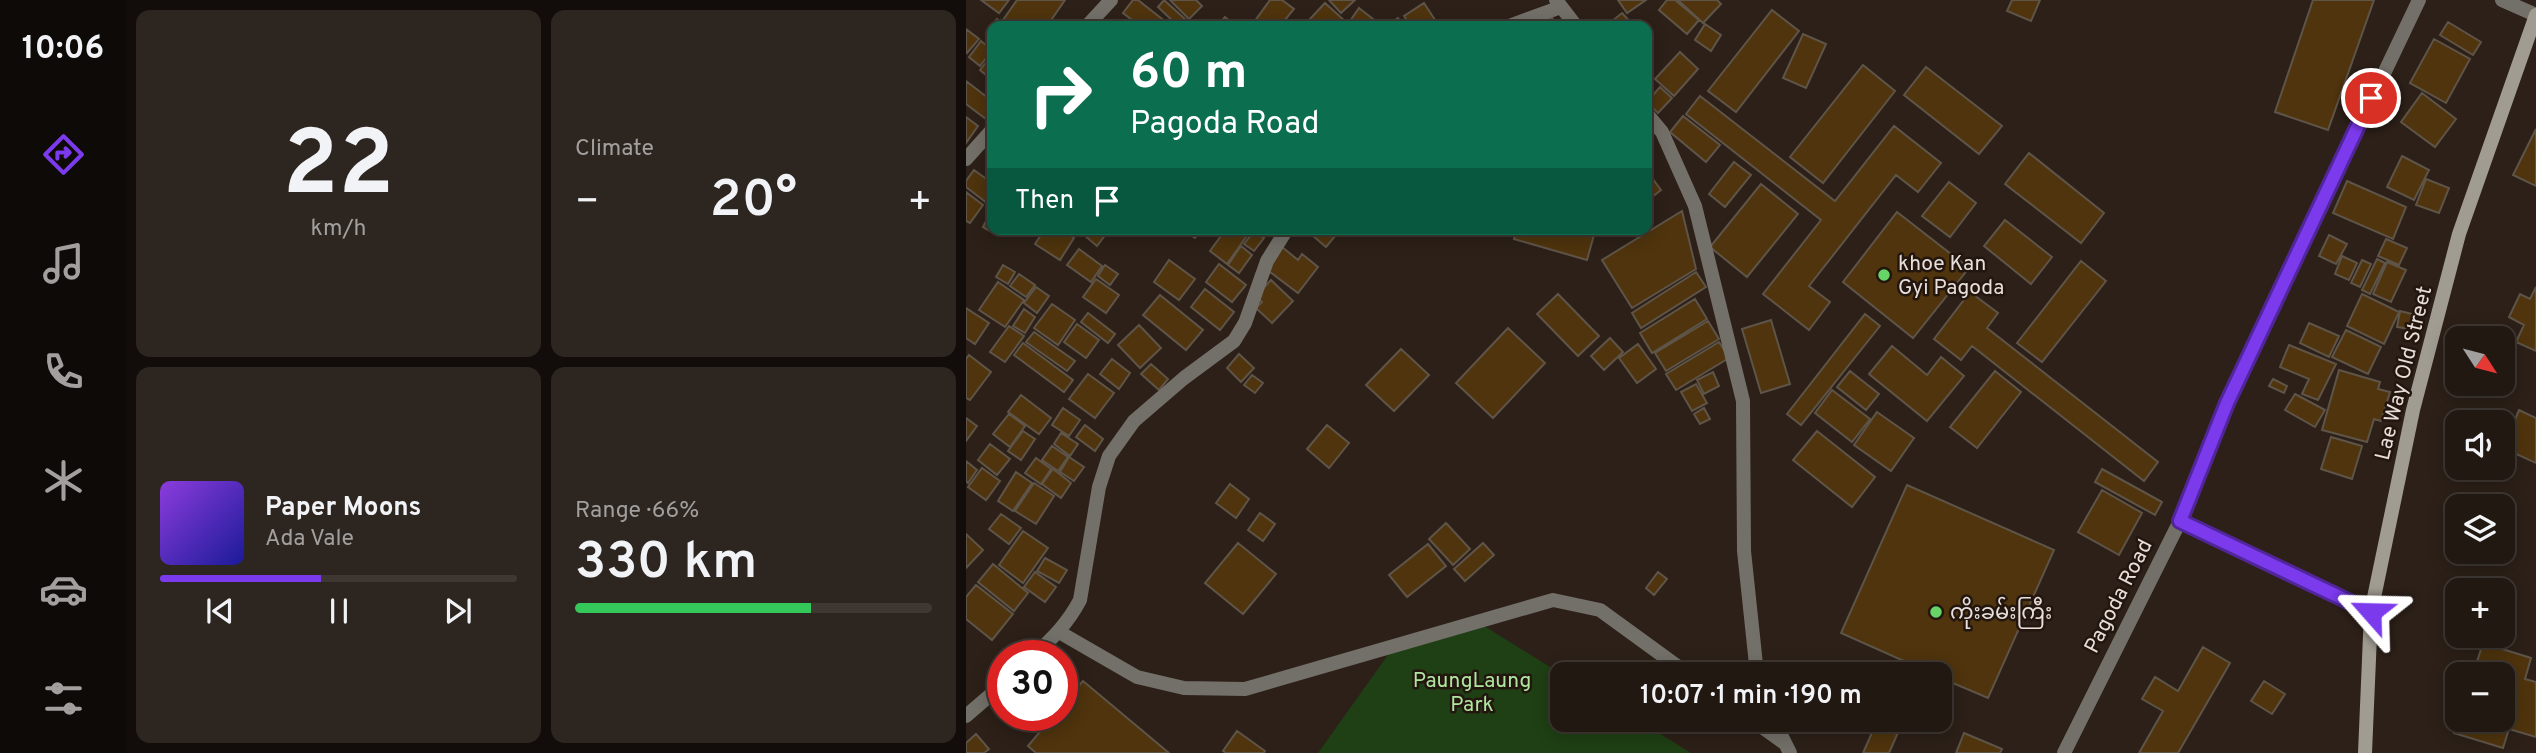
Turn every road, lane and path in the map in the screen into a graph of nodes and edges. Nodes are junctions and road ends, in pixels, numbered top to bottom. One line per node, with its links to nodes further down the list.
1 (1111, 0): 6 (street)
2 (2419, 0): 13 (street, Pagoda Road)
3 (2502, 0): 5 (street)
4 (1559, 4): 7 (street); 8 (street)
5 (2536, 15): 14 (street, Lae Way Old Street)
6 (1092, 21)
7 (1520, 21)
8 (1572, 21)
9 (1652, 120): 18 (street)
10 (987, 136): 11 (street)
11 (966, 159)
12 (1283, 235): 15 (street)
13 (2180, 521): 14 (street); 23 (street, Pagoda Road)
14 (2371, 612): 24 (street, Lae Way Old Street)
15 (1059, 632): 16 (street); 17 (street)
16 (1050, 640)
17 (1672, 662)
18 (1756, 662)
19 (987, 698): 20 (street)
20 (966, 716)
21 (1767, 732): 22 (street)
22 (1786, 747)
23 (2064, 753)
24 (2365, 753)

